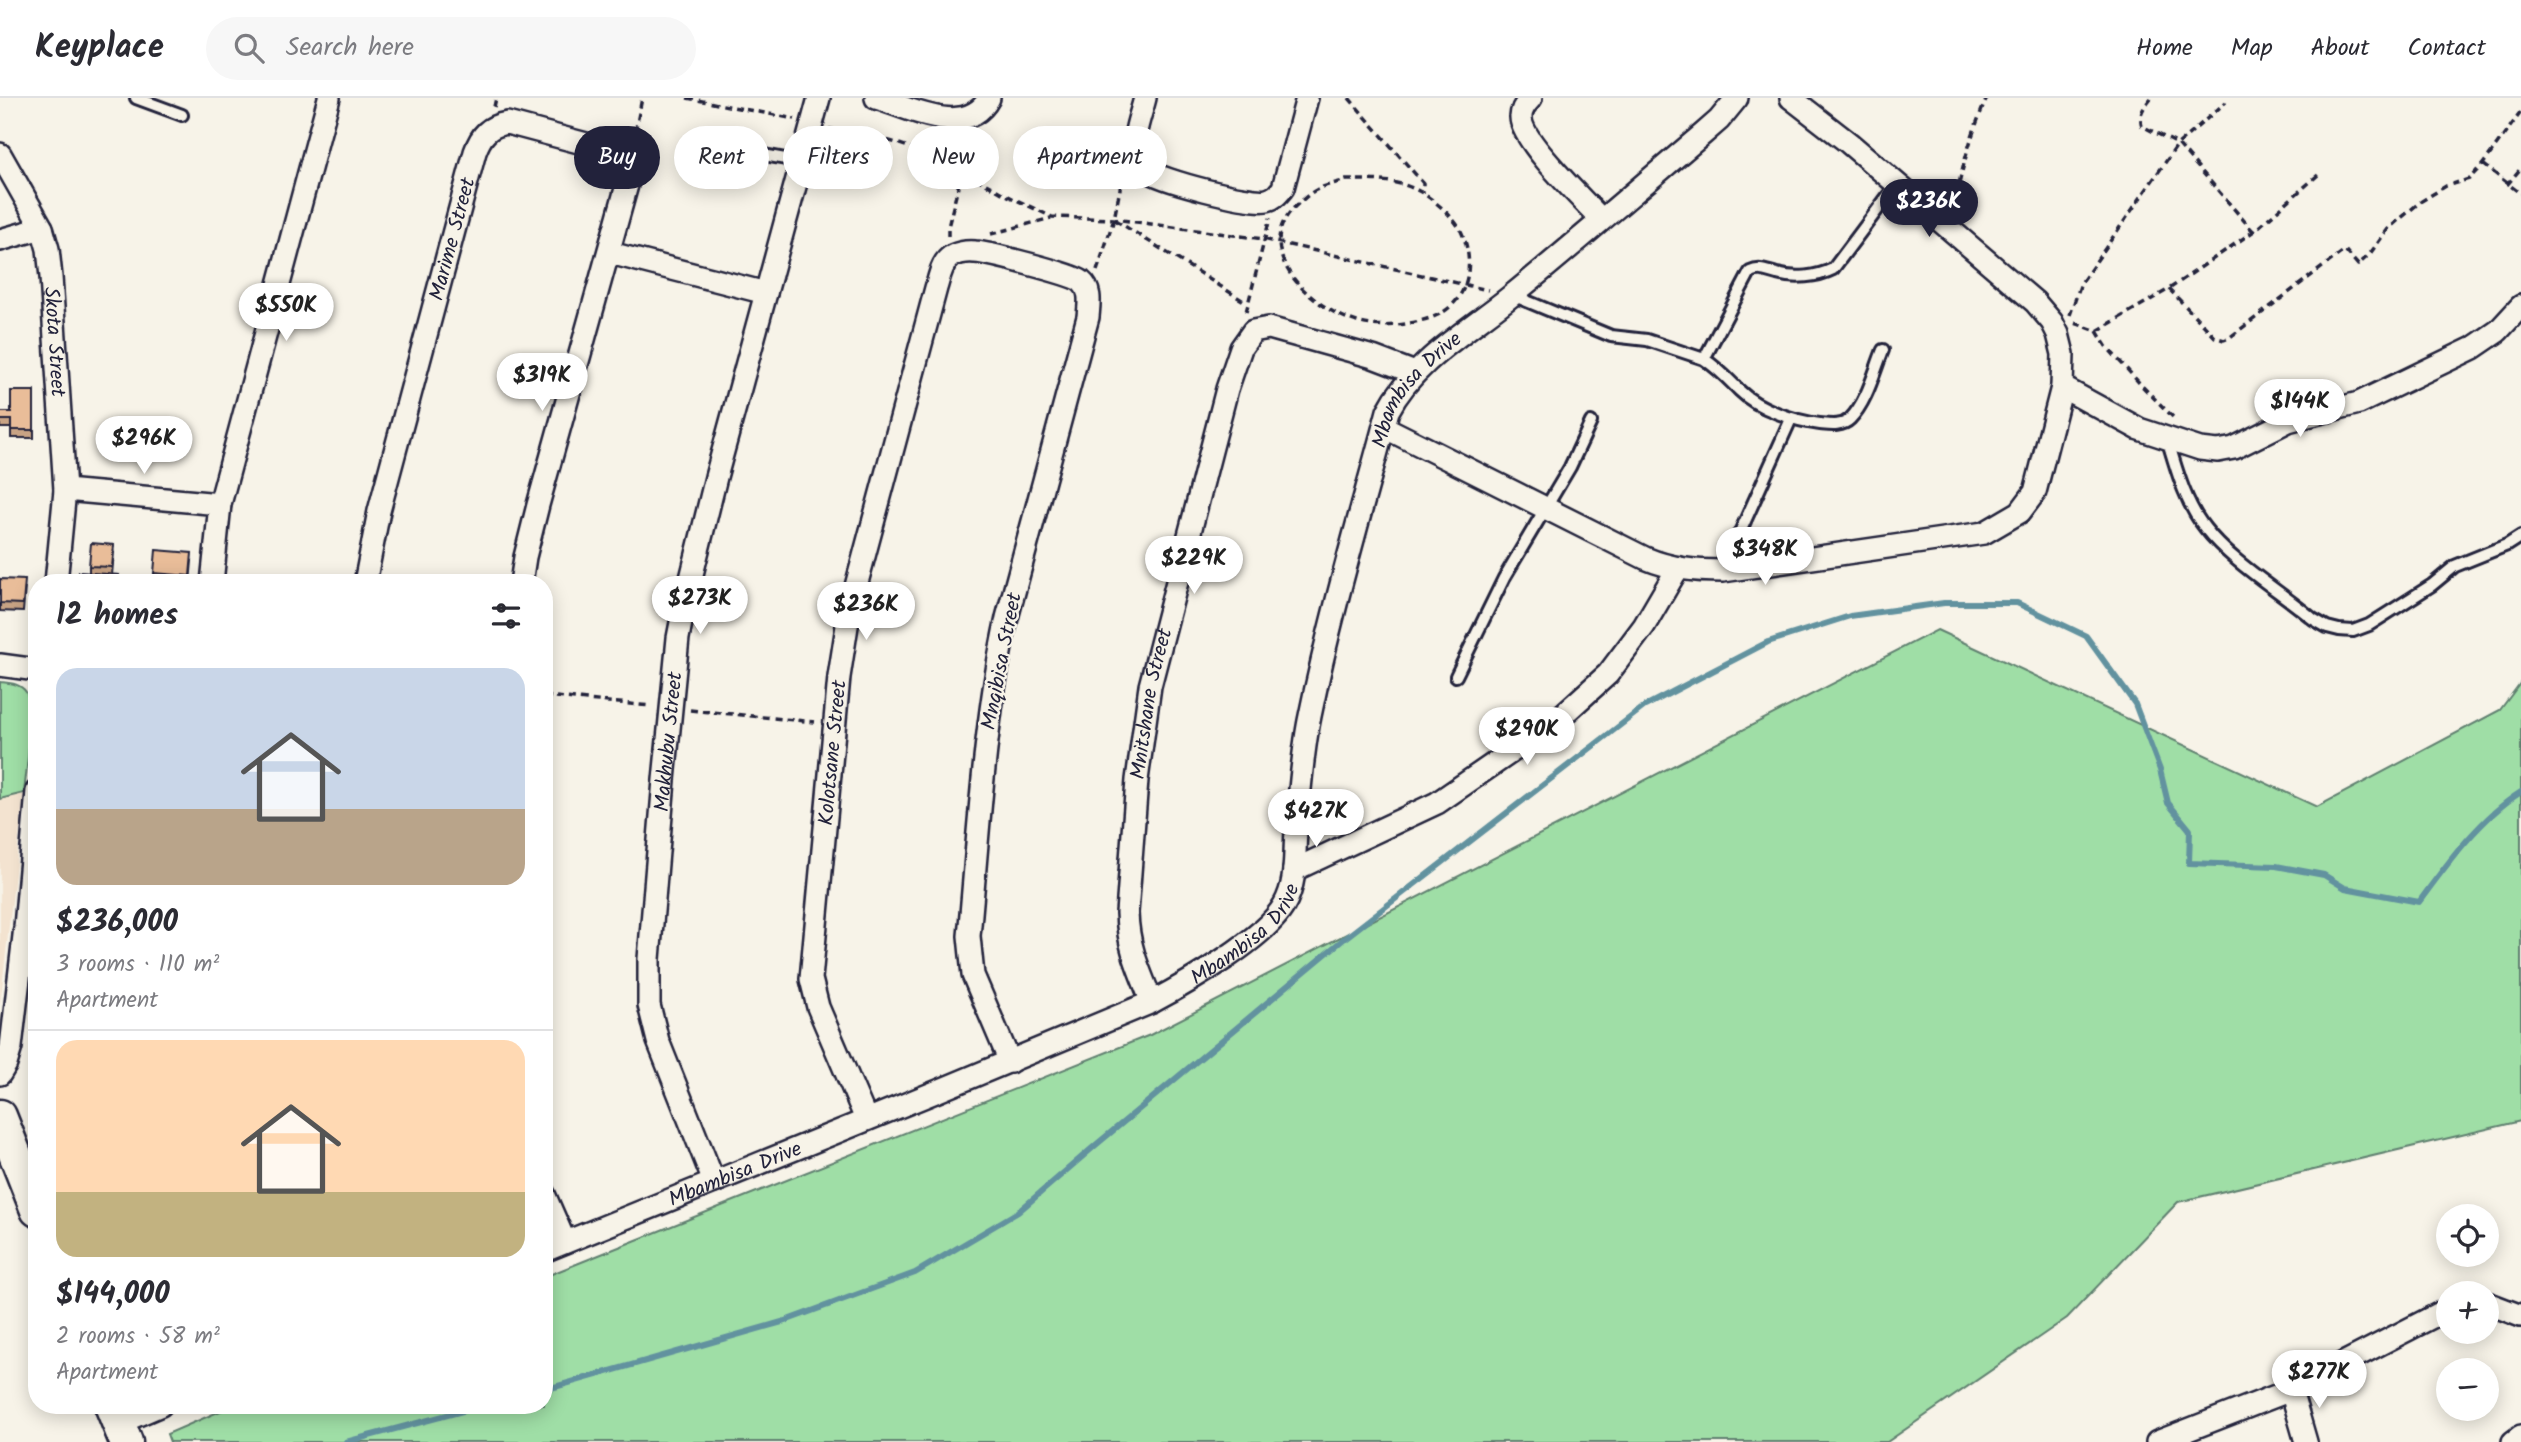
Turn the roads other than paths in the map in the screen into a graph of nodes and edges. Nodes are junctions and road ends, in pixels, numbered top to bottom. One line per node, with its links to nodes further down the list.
1 (136, 98): 11 (lane)
2 (329, 98): 33 (street)
3 (819, 98): 12 (street, Makhubu Street)
4 (876, 98): 5 (street)
5 (989, 98)
6 (1146, 98): 7 (street)
7 (1307, 98)
8 (1531, 98): 16 (street)
9 (1737, 98): 16 (street, Mbambisa Drive)
10 (1791, 98): 14 (street)
11 (182, 115)
12 (812, 126)
13 (0, 154): 17 (street, Skota Street)
14 (1896, 185): 25 (lane); 27 (street)
15 (795, 189): 21 (street, Makhubu Street)
16 (1601, 219): 22 (street, Mbambisa Drive)
17 (42, 228): 18 (street); 32 (street, Skota Street)
18 (0, 240)
19 (610, 253): 21 (street); 40 (street, Marime Street); 41 (street)
20 (1088, 290): 48 (street, Mnqibisa Street); 51 (street, Kolotsane Street)
21 (766, 293): 52 (street, Makhubu Street)
22 (1512, 295): 25 (lane); 26 (street, Mbambisa Drive)
23 (2521, 306): 31 (street)
24 (1883, 350): 28 (lane)
25 (1704, 359): 28 (lane)
26 (1415, 373): 30 (street, Mbambisa Drive); 47 (street, Mnitshane Street)
27 (2062, 387): 31 (street); 37 (street)
28 (1791, 419): 37 (lane)
29 (1591, 422): 34 (lane)
30 (1384, 427): 34 (street); 45 (street, Mbambisa Drive)
31 (2167, 438): 35 (lane)
32 (65, 490): 33 (street); 38 (street, Skota Street)
33 (220, 504): 39 (street)
34 (1546, 510): 36 (street); 44 (lane)
35 (2521, 536)
36 (1678, 568): 37 (street); 45 (street)
37 (1723, 571)
38 (57, 574)
39 (213, 574)
40 (367, 574)
41 (522, 574)
42 (0, 665): 43 (street)
43 (28, 669)
44 (1456, 676)
45 (1294, 870): 47 (street, Mbambisa Drive)
46 (28, 893): 49 (street)
47 (1152, 1002): 48 (street, Mbambisa Drive)
48 (1010, 1062): 51 (street, Mbambisa Drive)
49 (0, 1074)
50 (0, 1116): 53 (street)
51 (866, 1119): 52 (street, Mbambisa Drive)
52 (714, 1182): 55 (street, Mbambisa Drive)
53 (28, 1187)
54 (553, 1215): 55 (street)
55 (565, 1242): 56 (street, Mbambisa Drive)
56 (553, 1247)
57 (2499, 1308): 59 (street)
58 (2436, 1315): 60 (street)
59 (2521, 1316)
60 (2291, 1390): 64 (street); 65 (street)
61 (140, 1414): 62 (street)
62 (119, 1423)
63 (2521, 1436): 66 (street)
64 (2157, 1442)
65 (2306, 1442)
66 (2512, 1442)

